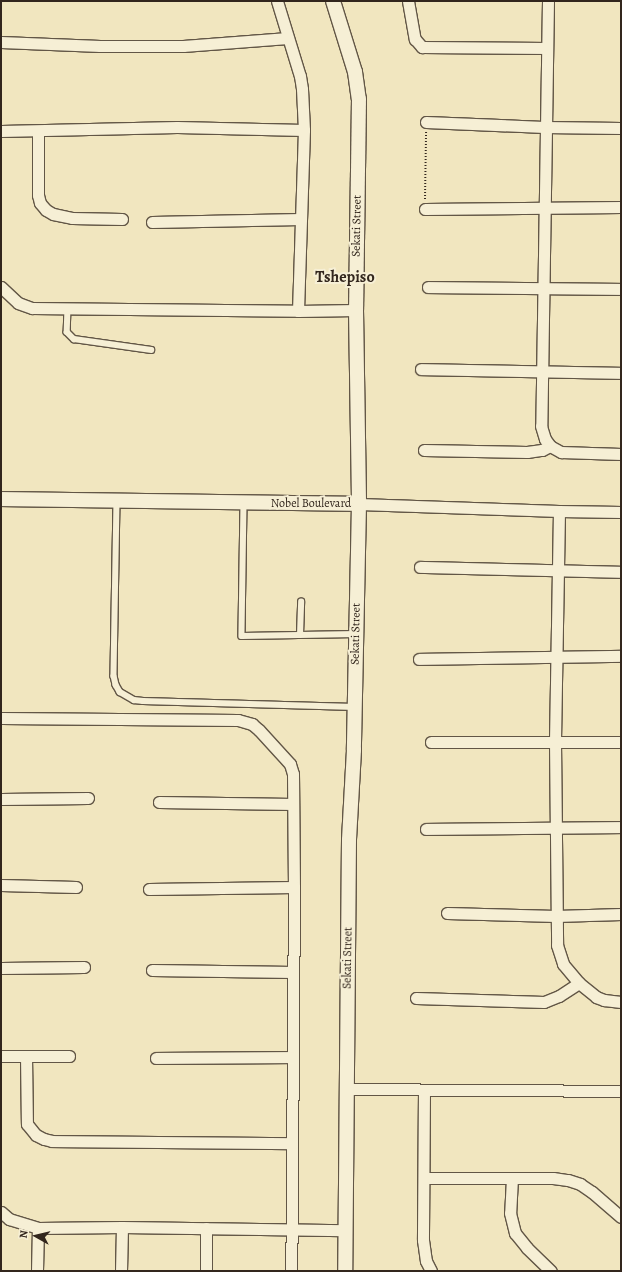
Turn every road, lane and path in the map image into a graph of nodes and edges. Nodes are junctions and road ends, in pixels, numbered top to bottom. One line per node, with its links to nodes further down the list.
1 (277, 1): 5 (street)
2 (333, 1): 25 (street, Sekati Street)
3 (408, 1): 7 (street)
4 (548, 1): 7 (street)
5 (288, 38): 6 (street); 11 (street)
6 (1, 42)
7 (547, 48): 9 (street)
8 (426, 122): 9 (street); 15 (path)
9 (544, 127): 10 (street); 16 (street)
10 (621, 128)
11 (304, 130): 13 (street); 18 (street)
12 (1, 131): 13 (street)
13 (38, 131): 17 (street)
14 (621, 207): 16 (street)
15 (425, 209): 16 (street)
16 (543, 209): 22 (street)
17 (122, 219)
18 (301, 219): 19 (street); 26 (street)
19 (152, 222)
20 (1, 287): 24 (street)
21 (428, 287): 22 (street)
22 (543, 289): 23 (street); 29 (street)
23 (621, 290)
24 (68, 308): 26 (street); 27 (lane)
25 (356, 310): 26 (street); 37 (street, Sekati Street)
26 (298, 311)
27 (151, 350)
28 (421, 369): 29 (street)
29 (542, 371): 30 (street); 31 (street)
30 (621, 373)
31 (550, 446): 32 (street); 33 (street)
32 (424, 450)
33 (621, 454)
34 (1, 499): 35 (street, Nobel Boulevard)
35 (117, 501): 36 (street, Nobel Boulevard); 49 (lane)
36 (244, 503): 37 (street, Nobel Boulevard); 45 (lane)
37 (359, 504): 38 (street, Nobel Boulevard); 44 (street, Sekati Street)
38 (558, 512): 39 (street, Nobel Boulevard); 41 (street)
39 (621, 512)
40 (420, 567): 41 (street)
41 (558, 571): 42 (street); 46 (street)
42 (621, 572)
43 (301, 602): 45 (lane)
44 (356, 634): 45 (lane); 49 (street, Sekati Street)
45 (300, 635)
46 (556, 656): 47 (street); 48 (street); 52 (street)
47 (621, 656)
48 (419, 659)
49 (354, 707): 80 (street, Sekati Street)
50 (1, 718): 57 (street)
51 (431, 742): 52 (street)
52 (555, 742): 53 (street); 58 (street)
53 (621, 742)
54 (88, 798): 55 (street)
55 (1, 799)
56 (159, 802): 57 (street)
57 (293, 804): 63 (street)
58 (556, 827): 59 (street); 60 (street); 67 (street)
59 (621, 827)
60 (426, 829)
61 (1, 885): 62 (street)
62 (76, 887)
63 (294, 888): 64 (street); 71 (street)
64 (149, 889)
65 (447, 913): 67 (street)
66 (621, 914): 67 (street)
67 (556, 916): 72 (street)
68 (84, 967): 69 (street)
69 (1, 968)
70 (152, 970): 71 (street)
71 (293, 972): 78 (street)
72 (579, 983): 73 (street); 74 (street)
73 (416, 998)
74 (621, 1002)
75 (1, 1056): 76 (street)
76 (26, 1056): 77 (street); 83 (street)
77 (69, 1056)
78 (293, 1057): 79 (street); 83 (street)
79 (156, 1058)
80 (346, 1089): 81 (street); 92 (street, Sekati Street)
81 (424, 1090): 82 (street); 84 (street)
82 (621, 1091)
83 (292, 1143): 91 (street)
84 (424, 1178): 85 (street); 98 (street)
85 (512, 1178): 87 (street); 99 (street)
86 (1, 1212): 89 (street)
87 (621, 1217)
88 (122, 1227): 89 (street); 90 (street); 94 (street)
89 (38, 1228): 93 (street)
90 (206, 1228): 91 (street); 95 (street)
91 (291, 1229): 92 (street); 96 (street)
92 (346, 1230): 97 (street, Sekati Street)
93 (37, 1271)
94 (121, 1271)
95 (206, 1271)
96 (290, 1271)
97 (345, 1271)
98 (431, 1271)
99 (552, 1271)

